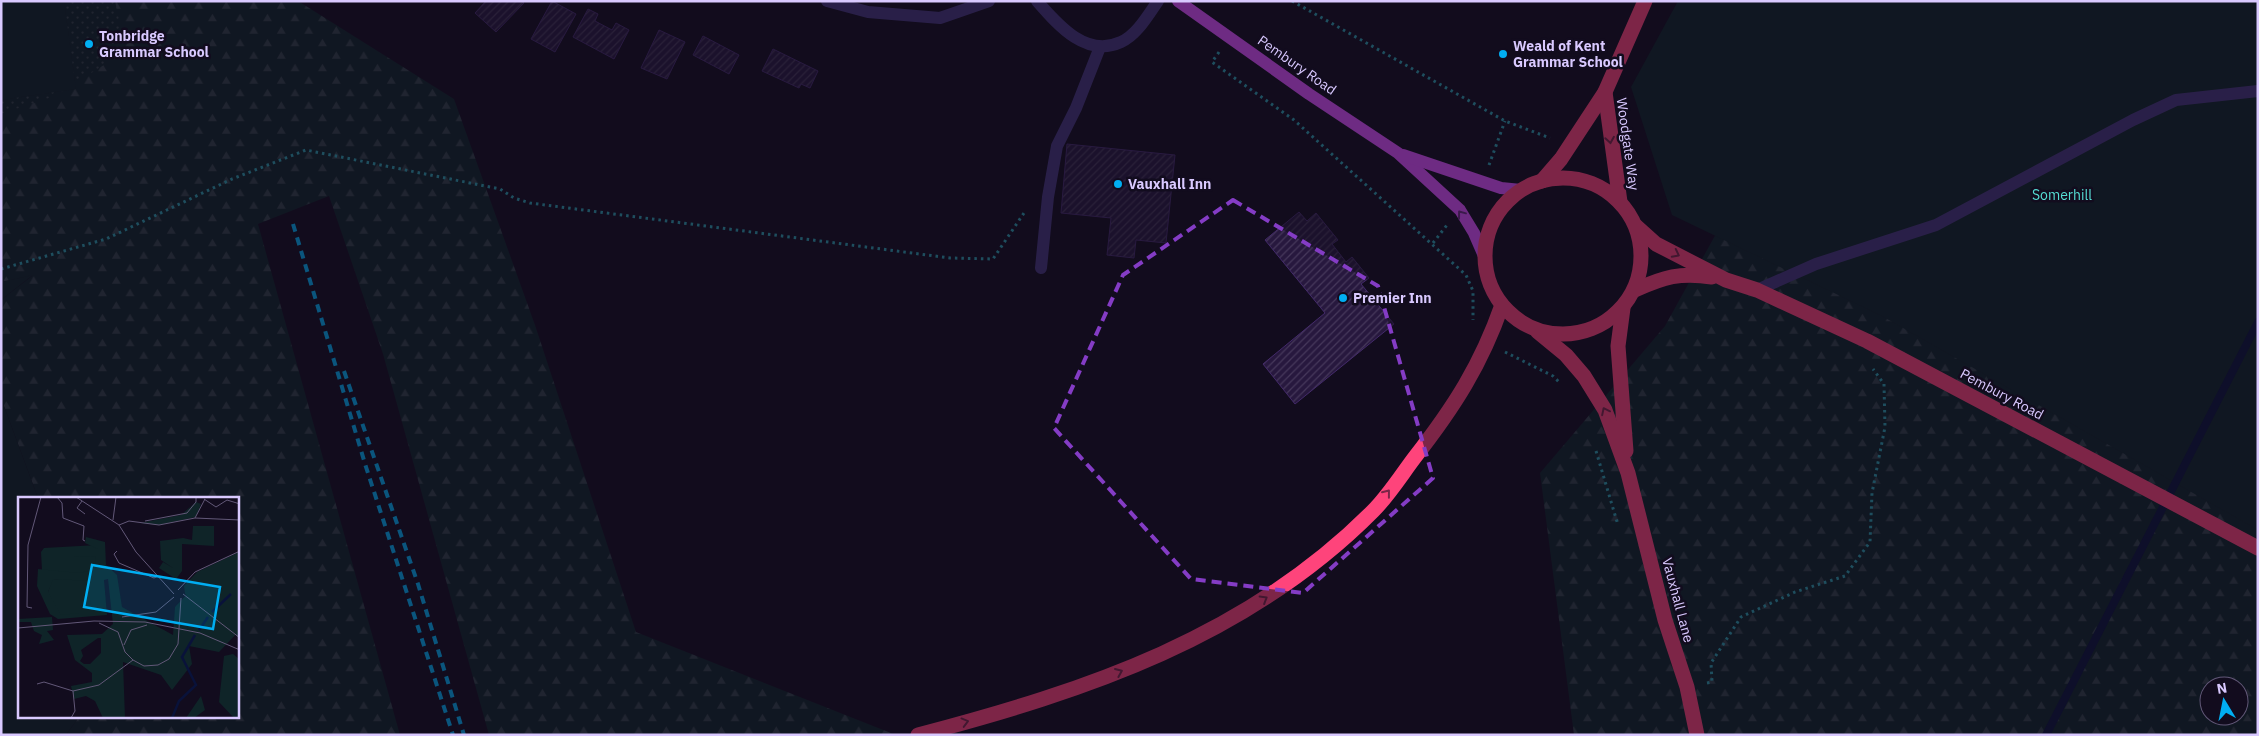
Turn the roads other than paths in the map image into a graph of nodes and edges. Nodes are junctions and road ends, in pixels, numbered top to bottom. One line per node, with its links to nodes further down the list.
1 (827, 1): 2 (street)
2 (989, 1)
3 (1037, 1): 7 (street)
4 (1158, 1): 7 (street)
5 (1178, 1): 10 (main road, Pembury Road)
6 (1645, 1): 9 (highway, Woodgate Way)
7 (1100, 47): 16 (street)
8 (2258, 91): 19 (street)
9 (1605, 92): 11 (highway, Woodgate Way); 13 (highway, Woodgate Way, one-way to 13)
10 (1398, 153): 12 (main road, Pembury Road); 15 (main road, Pembury Road, one-way to 10)
11 (1542, 181): 12 (highway); 13 (highway)
12 (1521, 190): 15 (highway)
13 (1620, 202): 14 (highway)
14 (1636, 226): 17 (highway, Pembury Road, one-way to 17); 18 (highway)
15 (1484, 256): 20 (highway)
16 (1041, 268)
17 (1726, 280): 18 (highway, Pembury Road); 19 (highway, Pembury Road)
18 (1635, 290): 21 (highway)
19 (1757, 290): 24 (highway, Pembury Road)
20 (1502, 305): 22 (highway); 25 (highway, one-way to 20)
21 (1623, 308): 22 (highway); 23 (highway, Vauxhall Lane)
22 (1537, 331): 23 (highway, Vauxhall Lane, one-way to 22)
23 (1628, 473): 26 (highway, Vauxhall Lane)
24 (2258, 548)
25 (918, 735)
26 (1697, 735)

